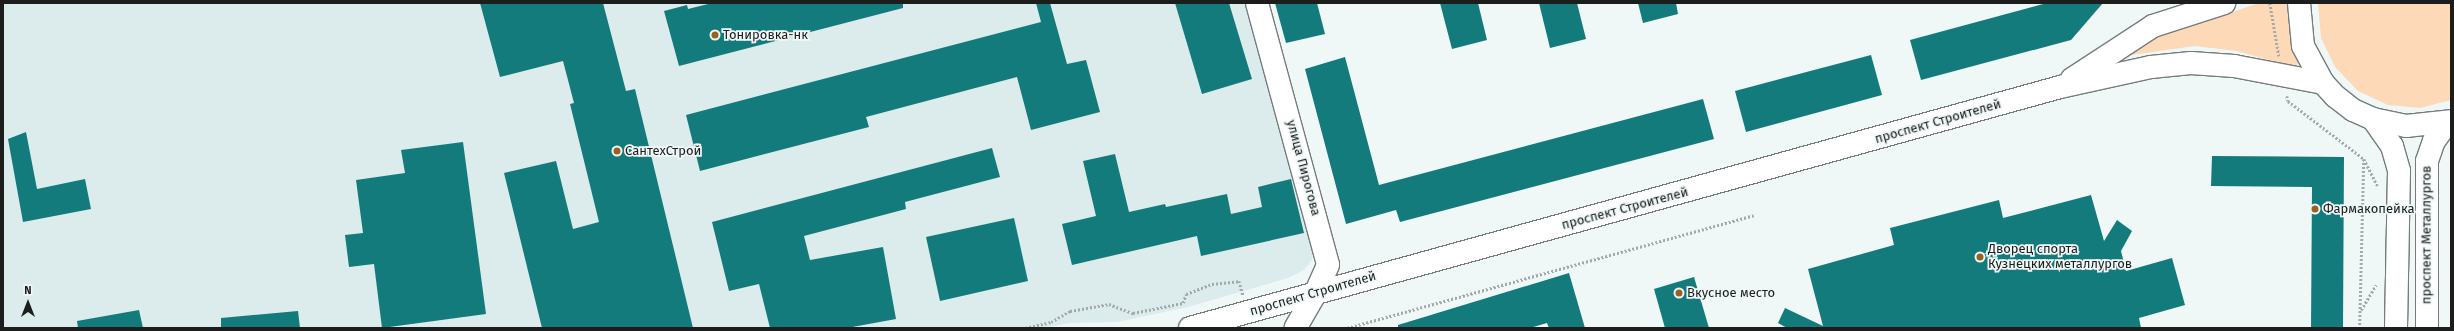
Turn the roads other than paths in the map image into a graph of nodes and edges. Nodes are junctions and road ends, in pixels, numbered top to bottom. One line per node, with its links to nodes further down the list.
1 (1257, 3): 10 (street, улица Пирогова)
2 (2174, 3): 5 (street)
3 (2224, 3): 5 (street)
4 (2299, 3): 6 (street)
5 (2153, 26): 7 (street)
6 (2323, 83): 7 (street); 8 (street)
7 (2060, 87): 10 (street, проспект Строителей)
8 (2373, 119): 9 (street); 13 (street)
9 (2449, 122): 14 (street, проспект Металлургов)
10 (1315, 294): 11 (street, проспект Строителей); 12 (street, улица Пирогова)
11 (1190, 328)
12 (1295, 328)
13 (2396, 328)
14 (2427, 328)

